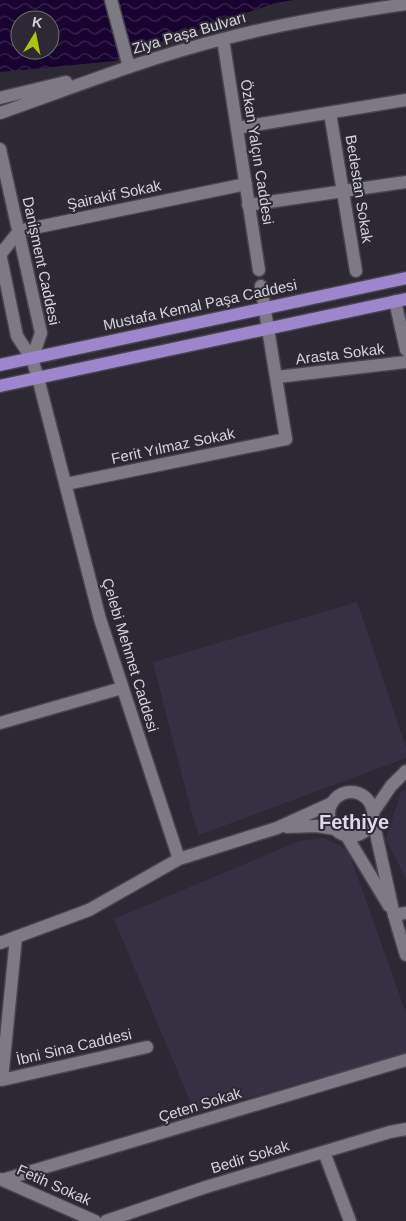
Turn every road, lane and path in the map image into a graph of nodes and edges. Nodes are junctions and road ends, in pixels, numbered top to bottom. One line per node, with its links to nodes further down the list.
1 (111, 0): 4 (street)
2 (406, 4): 3 (street, Ziya Paşa Bulvarı)
3 (223, 39): 4 (street, Ziya Paşa Bulvarı); 9 (street, Özkan Yalçın Caddesi)
4 (129, 67): 5 (street, Ziya Paşa Bulvarı); 7 (street, Ziya Paşa Bulvarı)
5 (0, 98)
6 (406, 100): 8 (street)
7 (0, 113)
8 (330, 113): 9 (street); 13 (street, Bedestan Sokak)
9 (237, 128): 12 (street, Özkan Yalçın Caddesi)
10 (0, 149): 15 (street, Danişment Caddesi)
11 (406, 182): 13 (street)
12 (246, 184): 14 (street, Özkan Yalçın Caddesi); 15 (street, Şairakif Sokak)
13 (343, 191): 14 (street); 18 (street, Bedestan Sokak)
14 (248, 205): 17 (street, Özkan Yalçın Caddesi)
15 (19, 231): 16 (street); 25 (street, Danişment Caddesi)
16 (0, 254): 25 (street)
17 (259, 270)
18 (356, 271)
19 (406, 278): 22 (main road, Mustafa Kemal Paşa Caddesi)
20 (261, 286): 22 (street)
21 (400, 300): 23 (main road); 24 (street)
22 (265, 308): 23 (street); 25 (main road, Mustafa Kemal Paşa Caddesi)
23 (269, 328): 28 (street); 29 (main road)
24 (406, 350)
25 (32, 358): 27 (main road, Mustafa Kemal Paşa Caddesi); 29 (street, Çelebi Mehmet Caddesi)
26 (406, 362): 28 (street, Arasta Sokak)
27 (0, 365)
28 (277, 377): 31 (street, Ferit Yılmaz Sokak)
29 (38, 378): 30 (main road); 31 (street, Çelebi Mehmet Caddesi)
30 (0, 386)
31 (66, 484): 32 (street, Çelebi Mehmet Caddesi)
32 (122, 688): 33 (street); 41 (street, Çelebi Mehmet Caddesi)
33 (0, 723)
34 (406, 771): 35 (street)
35 (391, 786): 36 (street); 38 (street)
36 (361, 794): 37 (street); 38 (street)
37 (332, 802): 39 (street); 40 (street)
38 (373, 816): 40 (street); 42 (street)
39 (277, 828): 40 (street); 41 (street)
40 (341, 832): 42 (street)
41 (178, 859): 43 (street)
42 (400, 914): 45 (street)
43 (16, 937): 44 (street); 46 (street, İbni Sina Caddesi)
44 (0, 943)
45 (406, 955)
46 (147, 1047)
47 (406, 1060): 50 (street, Çeten Sokak)
48 (406, 1129): 49 (street, Bedir Sokak)
49 (324, 1152): 52 (street, Bedir Sokak); 53 (street)
50 (1, 1180): 51 (street, Fetih Sokak)
51 (95, 1221)
52 (106, 1221)
53 (350, 1221)

